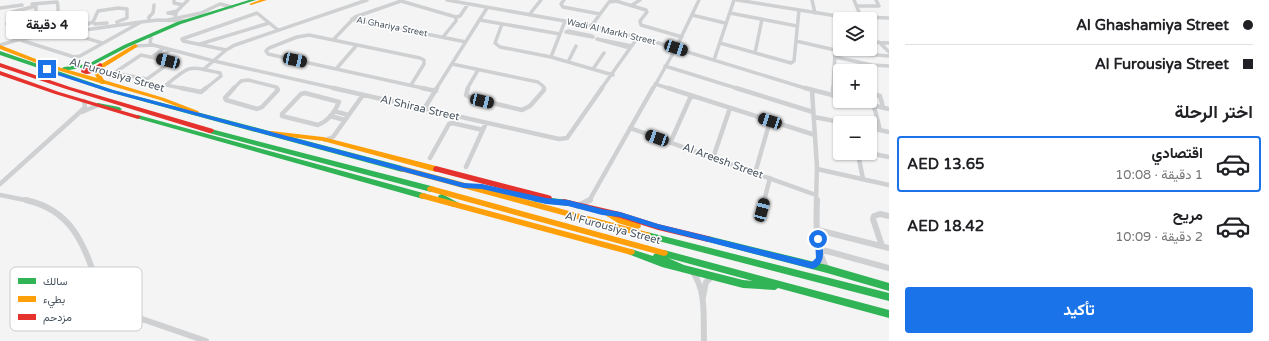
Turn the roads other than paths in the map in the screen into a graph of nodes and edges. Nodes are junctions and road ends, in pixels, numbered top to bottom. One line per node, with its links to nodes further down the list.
1 (62, 0): 19 (street)
2 (174, 0): 22 (street)
3 (188, 0): 22 (street)
4 (254, 0): 23 (main road)
5 (265, 0): 64 (main road)
6 (368, 0): 54 (street)
7 (447, 0): 20 (street, Wadi Al Markh Street)
8 (541, 0): 35 (street)
9 (564, 0): 33 (street)
10 (640, 0): 24 (street)
11 (700, 0): 36 (street)
12 (734, 0): 30 (street)
13 (738, 0): 18 (street)
14 (812, 0): 31 (street)
15 (854, 0): 25 (street)
16 (876, 0): 25 (street)
17 (46, 1): 19 (street); 26 (street)
18 (745, 1): 28 (street)
19 (57, 2): 56 (street)
20 (468, 4): 27 (street, Wadi Al Markh Street); 38 (street)
21 (154, 5): 44 (street)
22 (183, 5): 32 (street)
23 (219, 5): 32 (street); 49 (main road)
24 (632, 5): 33 (street); 61 (street)
25 (857, 6): 29 (street)
26 (0, 8)
27 (487, 8): 35 (street, Wadi Al Markh Street); 43 (street)
28 (799, 10): 31 (street); 53 (street)
29 (859, 12)
30 (730, 13): 42 (street); 48 (street)
31 (816, 13): 37 (street)
32 (176, 14): 49 (street)
33 (600, 14): 52 (street)
34 (36, 15): 62 (street)
35 (529, 15): 45 (street, Wadi Al Markh Street)
36 (692, 15): 48 (street); 61 (street)
37 (833, 15)
38 (456, 17): 41 (street, Al Ghariya Street); 59 (street, Al Ghariya Street)
39 (877, 18): 40 (street)
40 (889, 18)
41 (352, 19): 59 (street, Al Ghariya Street); 63 (street)
42 (762, 19): 53 (street); 85 (street)
43 (480, 20): 51 (street); 68 (street)
44 (149, 21): 47 (street); 49 (street)
45 (565, 21): 52 (street, Wadi Al Markh Street); 57 (street)
46 (93, 22): 46 (street); 55 (street)
47 (141, 22): 55 (street); 70 (street)
48 (725, 23): 71 (street)
49 (168, 24): 87 (main road)
50 (271, 24): 54 (street); 73 (street); 73 (street)
51 (502, 24): 57 (street); 92 (street)
52 (592, 25): 60 (street, Wadi Al Markh Street)
53 (797, 26): 66 (street)
54 (277, 30): 82 (street)
55 (80, 31): 56 (street)
56 (71, 32): 62 (street); 70 (street)
57 (560, 32): 58 (street); 92 (street)
58 (584, 35)
59 (443, 37): 68 (street, Al Ghariya Street)
60 (638, 37): 77 (street, Al Shiraa Street); 79 (street, Wadi Al Markh Street)
61 (682, 37): 79 (street)
62 (21, 39): 67 (street); 70 (street)
63 (333, 40): 74 (street); 106 (street)
64 (152, 41): 78 (street, Al Shiraa Street); 90 (main road)
65 (607, 41): 77 (street)
66 (796, 41): 81 (street); 85 (street)
67 (12, 42): 76 (street); 76 (street)
68 (466, 42): 99 (street)
69 (879, 42): 72 (street); 83 (street)
70 (102, 43)
71 (720, 43): 85 (street); 95 (street)
72 (889, 43)
73 (200, 44): 82 (street)
74 (356, 46): 106 (street); 118 (street)
75 (576, 46): 98 (street)
76 (2, 47): 104 (main road, Al Furousiya Street)
77 (631, 47): 113 (street, Al Shiraa Street)
78 (164, 48): 80 (street, Al Shiraa Street); 91 (street)
79 (676, 48): 95 (street, Wadi Al Markh Street); 102 (street)
80 (170, 50): 94 (street); 96 (street, Al Shiraa Street)
81 (833, 50)
82 (225, 51): 96 (street)
83 (889, 52)
84 (604, 53): 107 (street)
85 (755, 53)
86 (0, 54): 137 (main road, Al Furousiya Street)
87 (107, 55): 90 (main road); 104 (main road)
88 (877, 55): 89 (street)
89 (889, 56)
90 (116, 57): 114 (main road)
91 (152, 57): 94 (street); 94 (street)
92 (551, 57): 98 (street)
93 (835, 57): 100 (street); 103 (street)
94 (158, 58)
95 (714, 60): 120 (street, Wadi Al Markh Street)
96 (214, 61): 97 (street, Al Shiraa Street); 105 (street)
97 (220, 62): 108 (street); 111 (street, Al Shiraa Street)
98 (568, 62): 107 (street)
99 (452, 64): 109 (street); 119 (street)
100 (835, 64)
101 (0, 65): 139 (main road, Al Furousiya Street)
102 (666, 66): 116 (street); 135 (street)
103 (889, 66)
104 (56, 69): 114 (main road, Al Furousiya Street)
105 (204, 69): 108 (street); 108 (street)
106 (336, 69): 118 (street)
107 (593, 69): 113 (street)
108 (210, 70)
109 (478, 70): 109 (street)
110 (0, 73): 125 (main road, Al Furousiya Street)
111 (268, 73): 112 (street, Al Shiraa Street); 115 (street)
112 (276, 75): 117 (street); 121 (street, Al Shiraa Street)
113 (613, 75): 143 (street, Al Shiraa Street)
114 (103, 83): 137 (main road, Al Furousiya Street)
115 (259, 83): 117 (street); 117 (street)
116 (655, 84): 123 (street); 144 (street)
117 (266, 85)
118 (411, 86): 119 (street)
119 (436, 91): 131 (street)
120 (812, 91): 124 (street, Wadi Al Markh Street); 135 (street)
121 (363, 95): 131 (street, Al Shiraa Street); 136 (street)
122 (877, 95): 130 (street)
123 (691, 96): 128 (street); 152 (street)
124 (833, 96)
125 (84, 101): 126 (main road, Al Furousiya Street); 134 (street)
126 (98, 105): 134 (street); 139 (main road); 171 (main road, Al Furousiya Street)
127 (877, 107): 130 (street)
128 (730, 108): 142 (street); 156 (street)
129 (874, 108): 147 (street)
130 (883, 108): 132 (street)
131 (424, 109): 143 (street, Al Shiraa Street)
132 (889, 109)
133 (334, 111): 136 (street); 138 (street); 138 (street)
134 (79, 113): 164 (street)
135 (813, 114): 141 (street); 150 (street)
136 (348, 115): 140 (street)
137 (205, 116): 148 (main road, Al Furousiya Street)
138 (330, 116): 140 (street)
139 (171, 120): 159 (main road, Al Furousiya Street)
140 (345, 120): 151 (street)
141 (833, 120)
142 (770, 121): 150 (street); 161 (street)
143 (486, 123): 146 (street)
144 (630, 128): 152 (street, Al Areesh Street); 169 (street)
145 (877, 129): 147 (street)
146 (483, 130): 155 (street); 158 (street)
147 (880, 130): 149 (street)
148 (262, 132): 151 (main road, Al Furousiya Street); 166 (main road, Al Furousiya Street)
149 (889, 132)
150 (815, 135): 160 (street)
151 (335, 140): 170 (main road, Al Furousiya Street)
152 (670, 142): 156 (street, Al Areesh Street)
153 (877, 155): 154 (street)
154 (889, 157)
155 (430, 158)
156 (713, 158): 161 (street, Al Areesh Street)
157 (859, 160): 163 (street)
158 (466, 167)
159 (358, 169): 171 (main road); 177 (main road, Al Furousiya Street)
160 (817, 169): 163 (street); 168 (street)
161 (755, 173): 162 (street, Al Areesh Street)
162 (770, 178): 168 (street, Al Areesh Street); 173 (street)
163 (863, 179): 165 (street)
164 (0, 184)
165 (889, 185)
166 (464, 186): 170 (main road); 180 (main road, Al Furousiya Street)
167 (0, 195): 185 (street)
168 (816, 195): 178 (street)
169 (588, 201): 172 (street); 174 (street)
170 (568, 203): 172 (main road, Al Furousiya Street)
171 (456, 204): 186 (main road, Al Furousiya Street)
172 (578, 206): 174 (main road, Al Furousiya Street)
173 (762, 210)
174 (597, 211): 175 (main road, Al Furousiya Street)
175 (608, 213): 180 (main road); 184 (main road, Al Furousiya Street)
176 (889, 216): 179 (street)
177 (558, 224): 186 (main road); 190 (main road, Al Furousiya Street)
178 (818, 230): 179 (street); 182 (street)
179 (882, 246): 181 (street)
180 (697, 248): 193 (main road, Al Furousiya Street)
181 (889, 248)
182 (819, 249): 183 (street); 187 (street)
183 (820, 258): 184 (street); 188 (street)
184 (813, 266): 188 (main road, Al Furousiya Street)
185 (90, 267)
186 (685, 268): 189 (main road, Al Furousiya Street); 192 (street)
187 (889, 268)
188 (827, 269): 191 (main road, Al Furousiya Street)
189 (714, 276): 190 (main road, Al Furousiya Street); 192 (street)
190 (784, 285): 194 (main road, Al Furousiya Street)
191 (889, 288)
192 (702, 297): 197 (street)
193 (889, 297)
194 (889, 314)
195 (142, 319): 196 (street)
196 (206, 341)
197 (704, 341)

